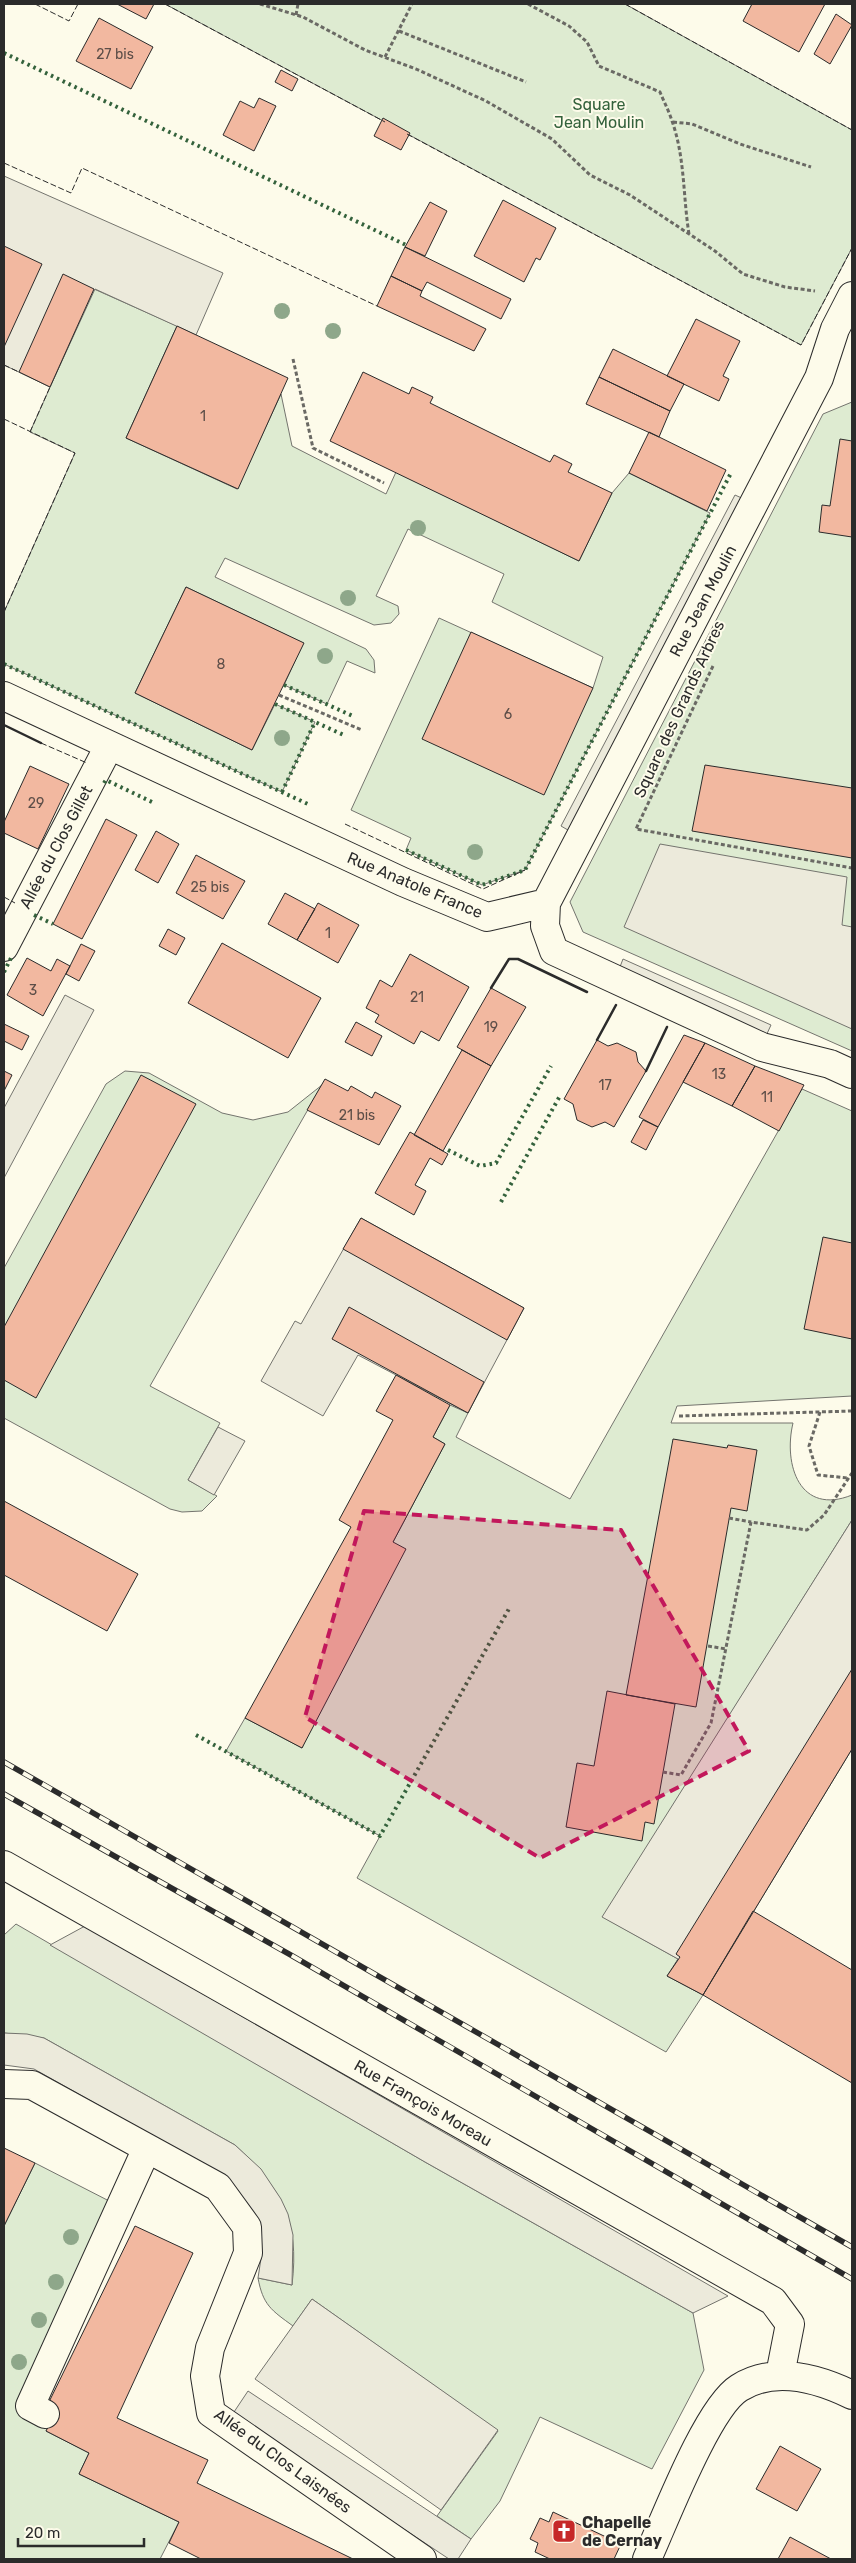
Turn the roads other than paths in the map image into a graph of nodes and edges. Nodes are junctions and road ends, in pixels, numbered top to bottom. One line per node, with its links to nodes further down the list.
1 (852, 296): 4 (street, Rue Jean Moulin)
2 (4, 696): 3 (street, Rue Anatole France)
3 (109, 746): 4 (street, Rue Anatole France); 5 (street, Allée du Clos Gillet)
4 (546, 902): 6 (street)
5 (4, 947)
6 (852, 1074)
7 (4, 1865): 10 (street, Rue François Moreau)
8 (4, 2084): 9 (street, Allée du Clos Laisnées)
9 (147, 2148): 12 (street); 13 (street, Allée du Clos Laisnées)
10 (780, 2375): 11 (street); 14 (street)
11 (852, 2395)
12 (45, 2414)
13 (422, 2559)
14 (647, 2559)

